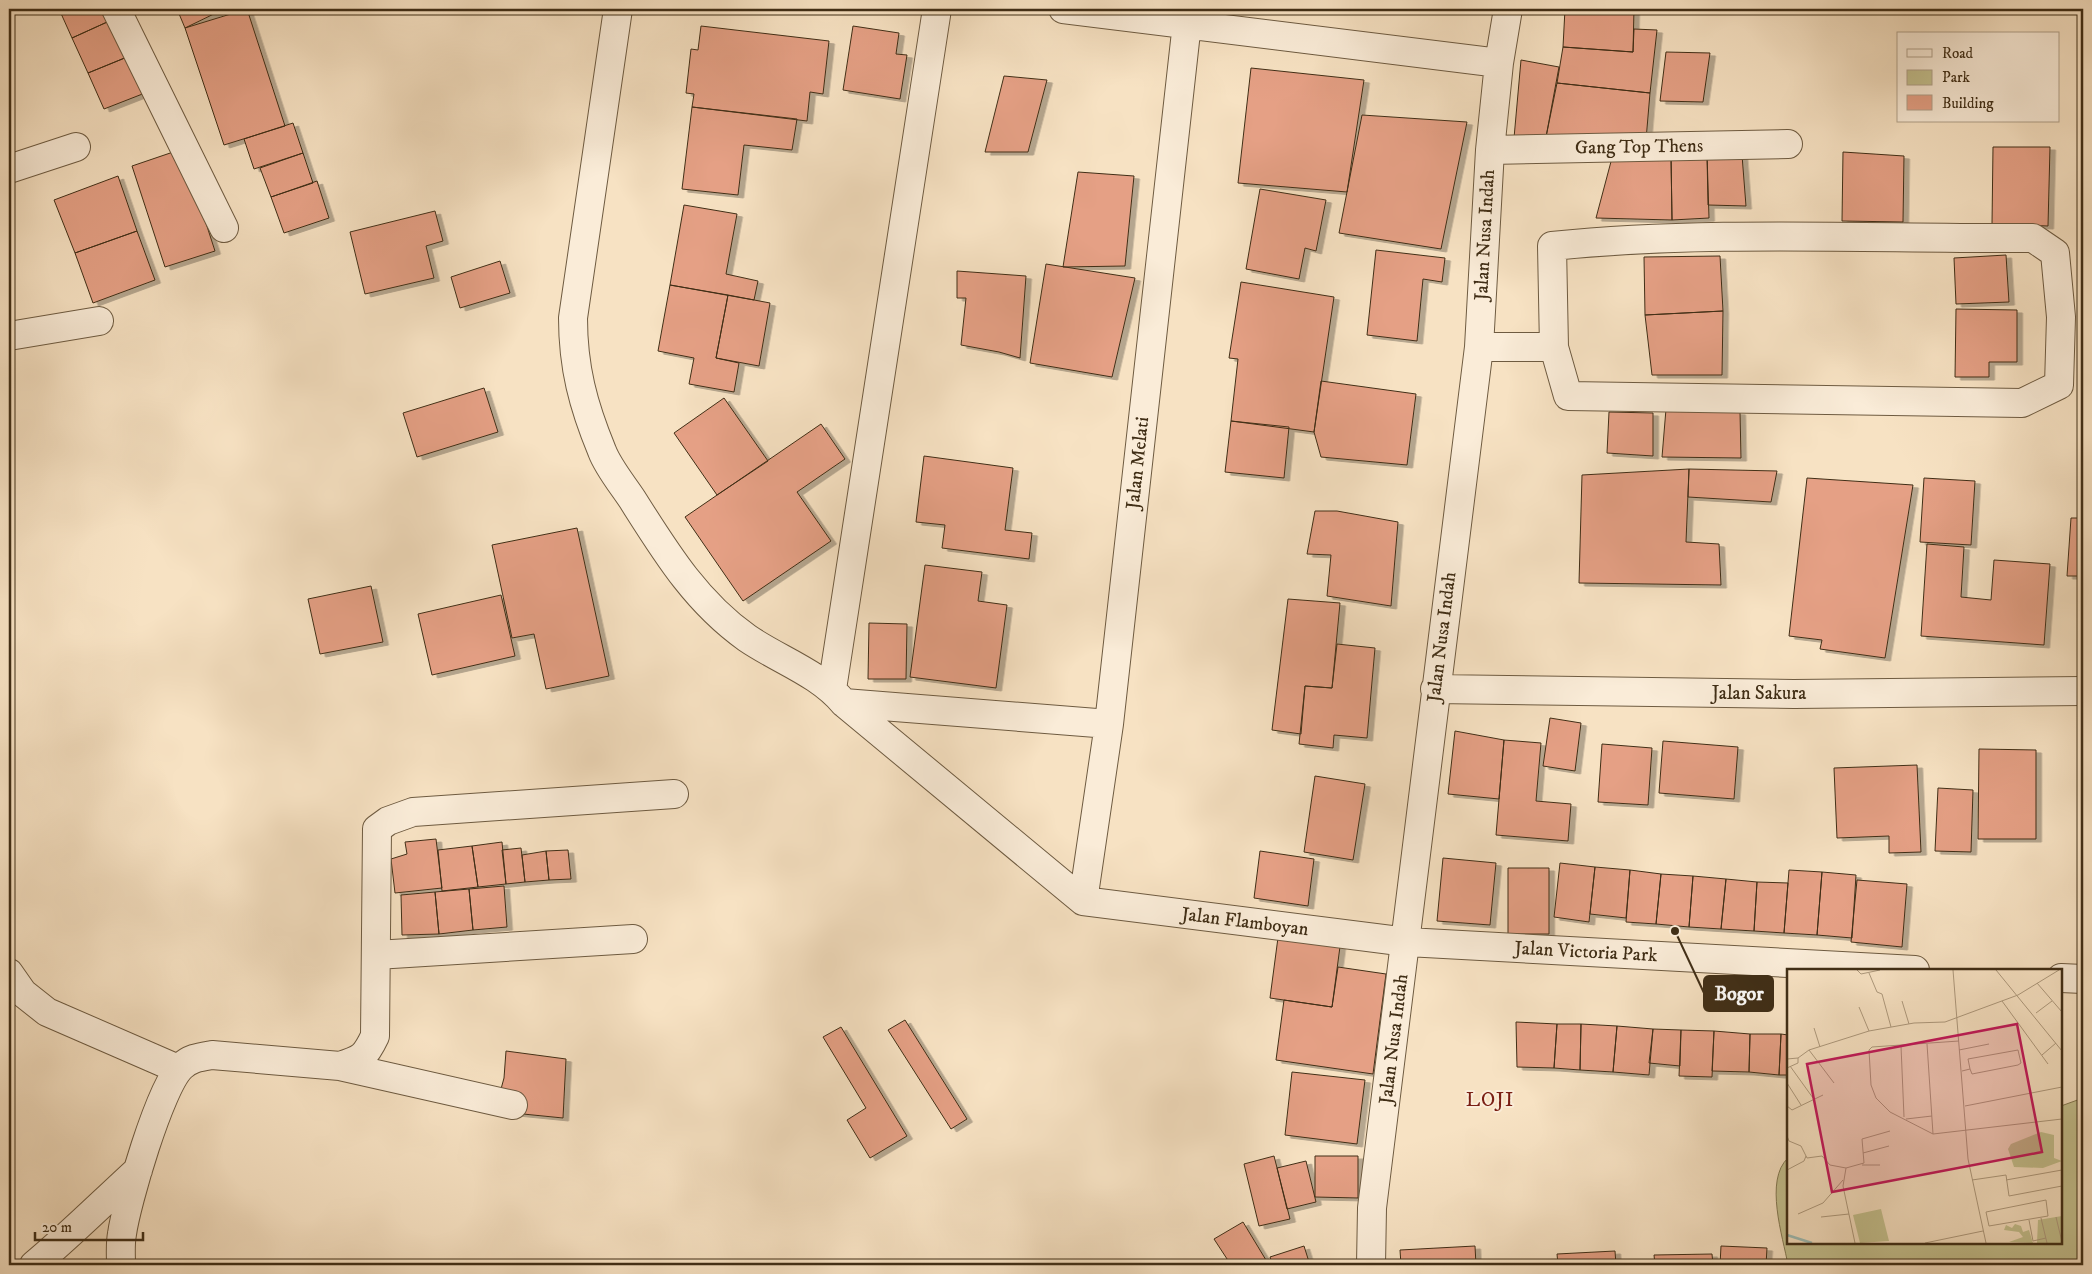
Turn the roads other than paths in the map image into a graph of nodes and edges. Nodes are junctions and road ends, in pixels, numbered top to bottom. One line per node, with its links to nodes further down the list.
1 (116, 9): 12 (street)
2 (618, 9): 19 (street)
3 (937, 9): 19 (street)
4 (1063, 9): 6 (street)
5 (1508, 9): 7 (street, Jalan Nusa Indah)
6 (1188, 23): 7 (street); 20 (street, Jalan Melati)
7 (1499, 63): 10 (street, Jalan Nusa Indah)
8 (1788, 144): 10 (street, Gang Top Thens)
9 (76, 147): 11 (street)
10 (1490, 150): 15 (street, Jalan Nusa Indah)
11 (9, 169)
12 (224, 228)
13 (99, 321): 14 (street)
14 (9, 336)
15 (1479, 347): 16 (street); 17 (street, Jalan Nusa Indah)
16 (1554, 347): 16 (street)
17 (1435, 690): 18 (street, Jalan Sakura); 24 (street, Jalan Nusa Indah)
18 (2083, 691)
19 (838, 696): 20 (street); 22 (street)
20 (1109, 724): 22 (street, Jalan Melati)
21 (674, 794): 25 (street)
22 (1083, 901): 24 (street, Jalan Flamboyan)
23 (634, 939): 25 (street)
24 (1406, 942): 26 (street, Jalan Victoria Park); 36 (street, Jalan Nusa Indah)
25 (376, 954): 30 (street)
26 (1897, 969)
27 (9, 973): 31 (street)
28 (2062, 978): 29 (street)
29 (2083, 980)
30 (340, 1066): 31 (street); 32 (street)
31 (178, 1069): 33 (street)
32 (513, 1105)
33 (138, 1170): 34 (street); 35 (street)
34 (34, 1265)
35 (121, 1265)
36 (1371, 1265)

